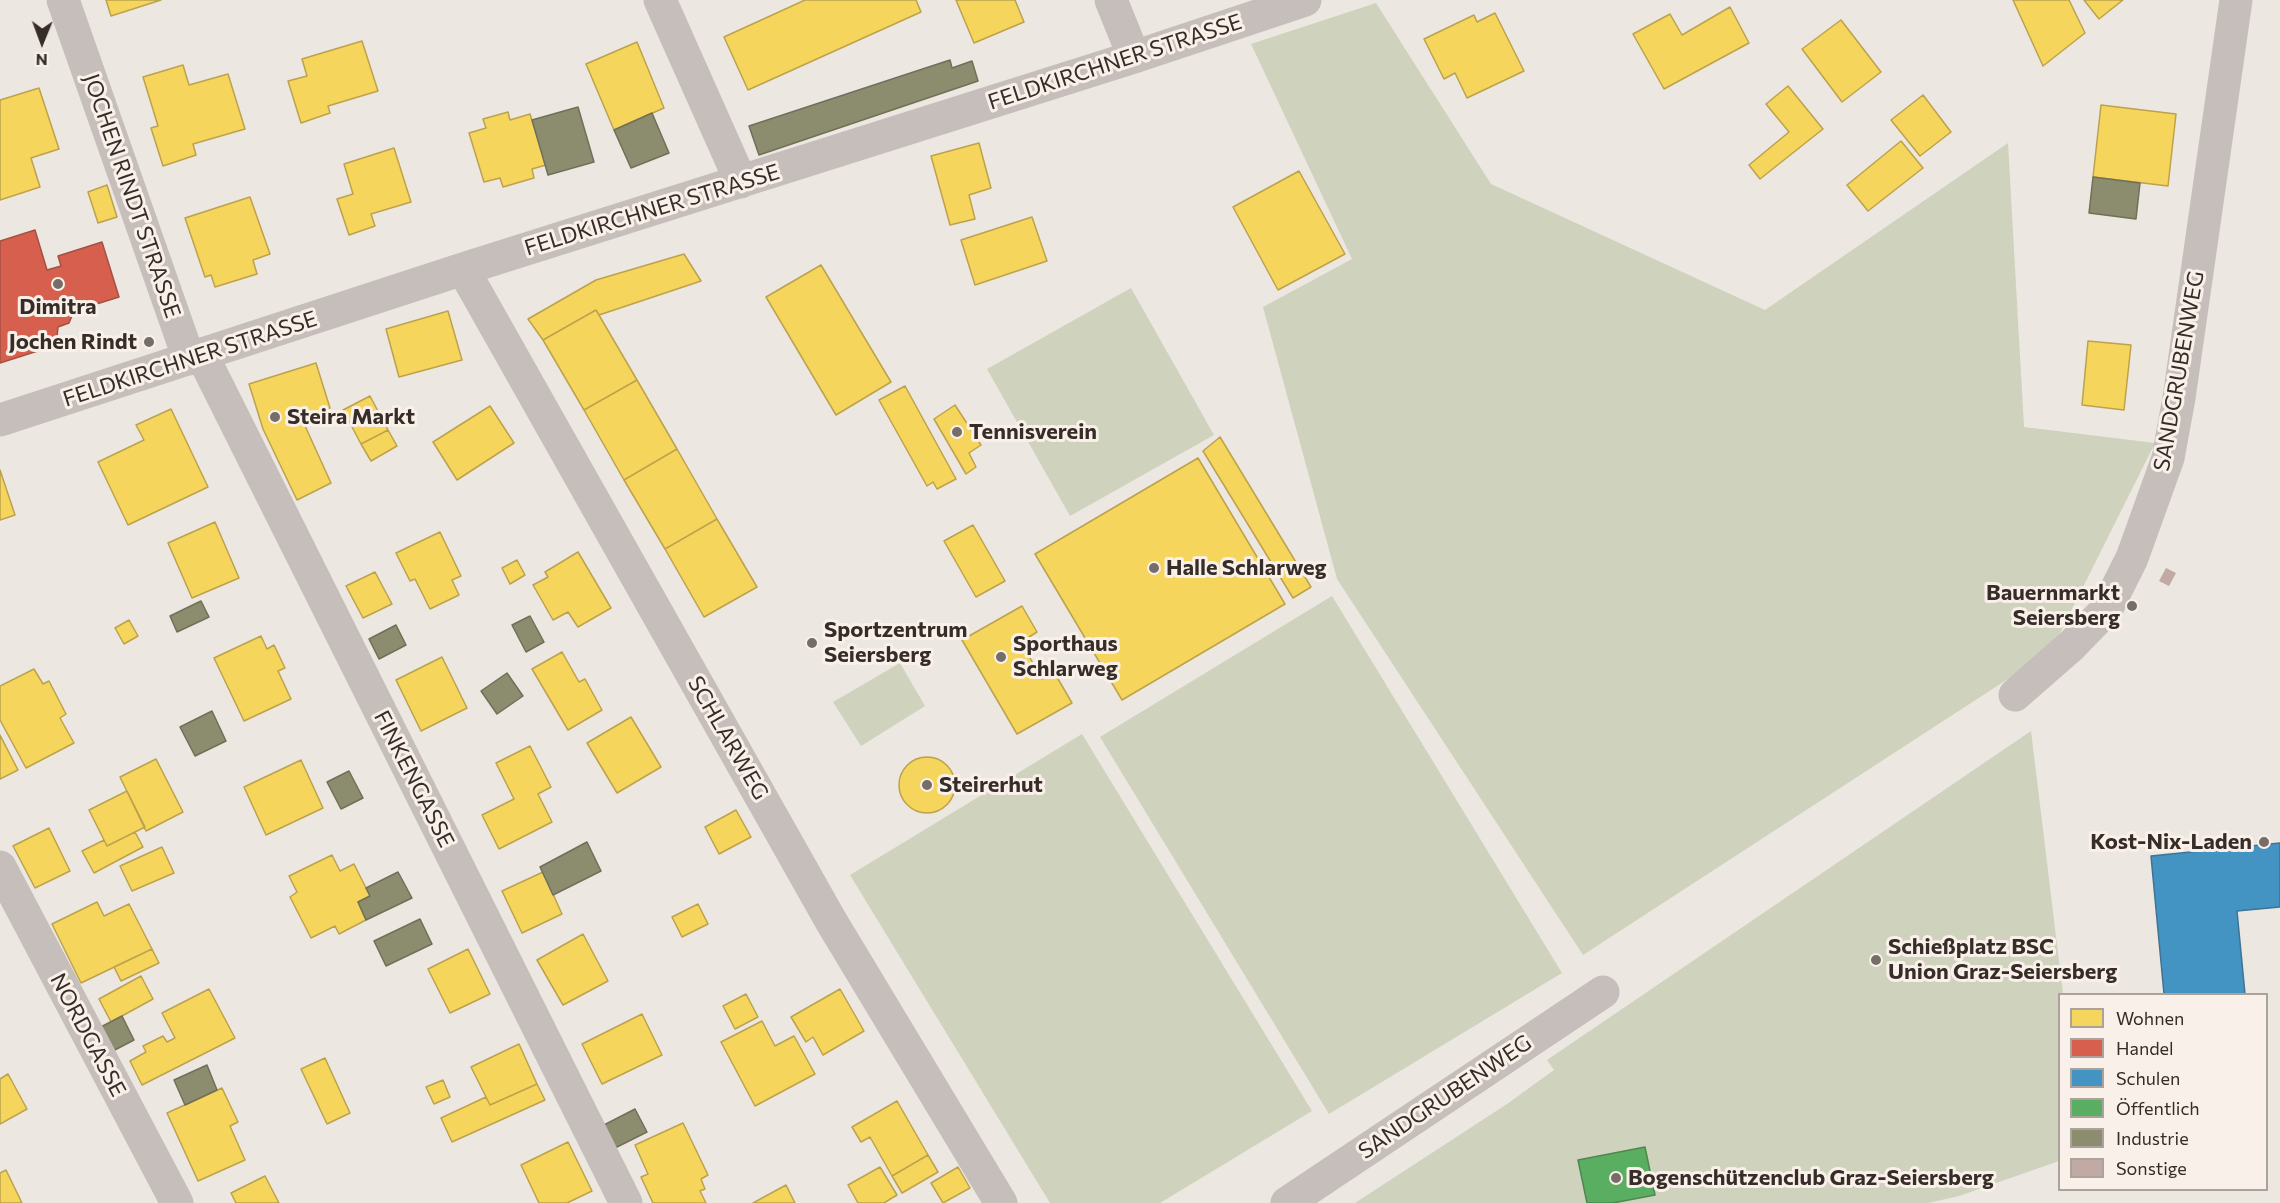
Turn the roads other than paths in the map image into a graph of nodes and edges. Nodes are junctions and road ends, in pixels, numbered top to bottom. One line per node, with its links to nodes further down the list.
1 (63, 0): 9 (street, JOCHEN RINDT STRASSE)
2 (660, 0): 7 (street)
3 (1111, 0): 6 (street)
4 (1305, 0): 6 (street, FELDKIRCHNER STRASSE)
5 (2236, 0): 11 (street, SANDGRUBENWEG)
6 (1134, 57): 7 (street, FELDKIRCHNER STRASSE)
7 (741, 182): 8 (street, FELDKIRCHNER STRASSE)
8 (463, 269): 9 (street, FELDKIRCHNER STRASSE); 16 (street, SCHLARWEG)
9 (195, 357): 10 (street, FELDKIRCHNER STRASSE); 15 (street, FINKENGASSE)
10 (0, 420)
11 (2015, 695)
12 (0, 867): 14 (street, NORDGASSE)
13 (1603, 992): 17 (street, SANDGRUBENWEG)
14 (177, 1203)
15 (626, 1203)
16 (1000, 1203)
17 (1287, 1203)

